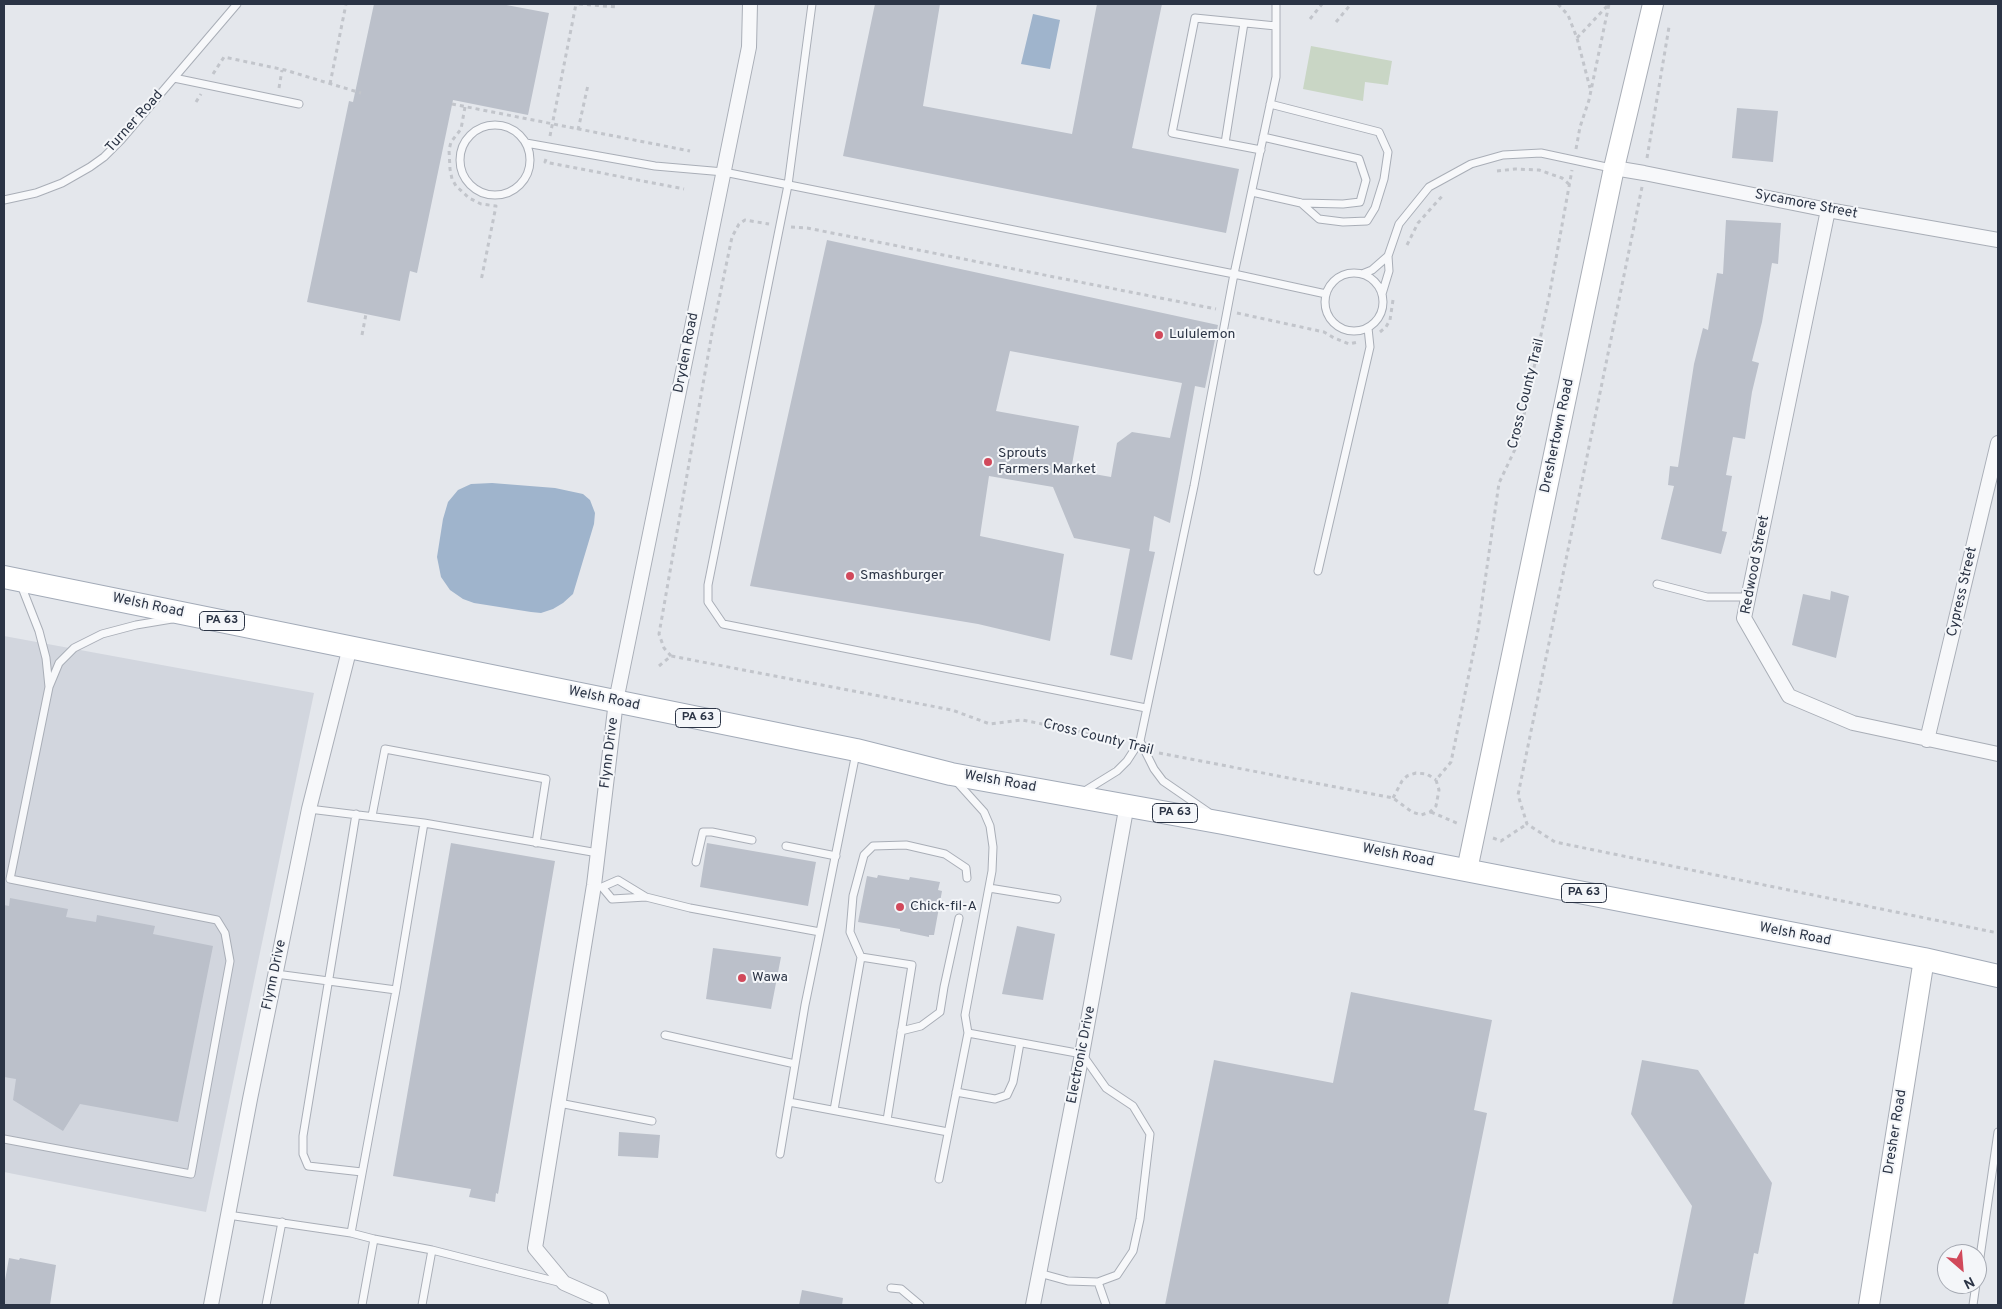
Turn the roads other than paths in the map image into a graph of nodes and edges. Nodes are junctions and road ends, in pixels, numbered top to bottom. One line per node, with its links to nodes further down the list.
1 (237, 4): 8 (lane, Turner Road)
2 (750, 4): 16 (street, Dryden Road)
3 (812, 4): 17 (lane)
4 (1276, 4): 7 (lane)
5 (1652, 4): 15 (main road, Dreshertown Road)
6 (1244, 23): 7 (lane); 13 (lane); 13 (lane)
7 (1276, 26): 10 (lane)
8 (174, 78): 9 (lane); 19 (lane, Turner Road)
9 (299, 104)
10 (1270, 104): 11 (lane); 20 (lane)
11 (1263, 137): 14 (lane); 20 (lane)
12 (526, 143): 12 (lane); 16 (lane)
13 (1224, 143): 14 (lane)
14 (1261, 150): 18 (lane)
15 (1614, 168): 21 (street, Sycamore Street); 23 (lane); 57 (main road, Dreshertown Road)
16 (724, 172): 17 (lane); 37 (street, Dryden Road)
17 (788, 185): 24 (lane); 38 (lane)
18 (1252, 192): 20 (lane); 24 (lane)
19 (4, 200)
20 (1301, 203)
21 (1828, 210): 22 (street, Sycamore Street); 33 (street, Redwood Street)
22 (1998, 240)
23 (1388, 256): 25 (lane); 27 (lane)
24 (1234, 274): 26 (lane); 38 (lane)
25 (1362, 274): 26 (lane); 27 (lane)
26 (1326, 294): 28 (lane)
27 (1382, 294): 28 (lane)
28 (1368, 328): 30 (lane)
29 (1998, 444): 39 (street, Cypress Street)
30 (1318, 571)
31 (11, 578): 34 (main road, Welsh Road / PA 63); 36 (lane)
32 (1657, 584): 33 (lane)
33 (1748, 597): 39 (street, Redwood Street)
34 (193, 615): 35 (main road, Welsh Road / PA 63); 36 (lane)
35 (350, 647): 37 (main road, Welsh Road / PA 63); 46 (street, Flynn Drive)
36 (49, 687): 58 (lane)
37 (616, 701): 41 (main road, Welsh Road / PA 63); 54 (street, Flynn Drive)
38 (1146, 708): 40 (lane)
39 (1927, 740): 42 (street, Redwood Street)
40 (1140, 741): 44 (lane); 50 (lane)
41 (856, 750): 43 (main road, Welsh Road / PA 63); 55 (lane)
42 (1998, 754)
43 (951, 774): 44 (main road, Welsh Road / PA 63); 61 (lane)
44 (1077, 796): 45 (main road, Welsh Road / PA 63)
45 (1127, 804): 50 (main road, Welsh Road / PA 63); 76 (street, Electronic Drive)
46 (309, 808): 47 (lane); 68 (street, Flynn Drive)
47 (356, 814): 48 (lane); 70 (lane)
48 (372, 816): 49 (lane); 52 (lane)
49 (424, 823): 52 (lane); 71 (lane)
50 (1223, 823): 57 (main road, Welsh Road / PA 63)
51 (752, 840): 56 (lane)
52 (536, 843): 54 (lane)
53 (786, 846): 55 (lane)
54 (598, 853): 60 (street, Flynn Drive)
55 (836, 856): 65 (lane)
56 (696, 862)
57 (1468, 870): 67 (main road, Welsh Road / PA 63)
58 (7, 878): 86 (lane)
59 (967, 878): 66 (lane)
60 (598, 887): 62 (lane); 62 (lane); 80 (street, Flynn Drive)
61 (989, 888): 63 (lane); 73 (lane)
62 (646, 897): 65 (lane)
63 (1057, 899)
64 (960, 918): 72 (lane)
65 (820, 932): 77 (lane)
66 (861, 957): 72 (lane); 81 (lane)
67 (1924, 959): 69 (main road, Welsh Road / PA 63); 108 (main road, Dresher Road)
68 (276, 974): 70 (lane); 90 (street, Flynn Drive)
69 (1998, 976)
70 (330, 981): 71 (lane); 88 (lane)
71 (396, 990): 88 (lane)
72 (901, 1031): 82 (lane)
73 (968, 1034): 75 (lane); 78 (lane)
74 (665, 1035): 77 (lane)
75 (1020, 1043): 76 (lane); 78 (lane)
76 (1082, 1054): 96 (street, Electronic Drive); 97 (lane)
77 (795, 1064): 79 (lane)
78 (956, 1092): 84 (lane)
79 (789, 1102): 81 (lane); 87 (lane)
80 (559, 1103): 83 (lane); 98 (street, Flynn Drive)
81 (834, 1110): 82 (lane)
82 (887, 1120): 84 (lane)
83 (652, 1121)
84 (948, 1132): 89 (lane)
85 (1998, 1132): 94 (lane)
86 (4, 1139)
87 (780, 1154)
88 (362, 1172): 92 (lane)
89 (938, 1178)
90 (228, 1215): 91 (lane); 100 (street, Flynn Drive)
91 (282, 1222): 92 (lane); 101 (lane)
92 (351, 1233): 93 (lane)
93 (374, 1240): 95 (lane); 102 (lane)
94 (1982, 1244)
95 (432, 1250): 98 (lane); 103 (lane)
96 (1039, 1273): 97 (lane); 106 (street, Electronic Drive)
97 (1098, 1282): 107 (lane)
98 (564, 1283): 104 (street, Flynn Drive)
99 (891, 1288): 105 (lane)
100 (211, 1305)
101 (266, 1305)
102 (362, 1305)
103 (422, 1305)
104 (602, 1305)
105 (920, 1305)
106 (1033, 1305)
107 (1106, 1305)
108 (1869, 1305)

